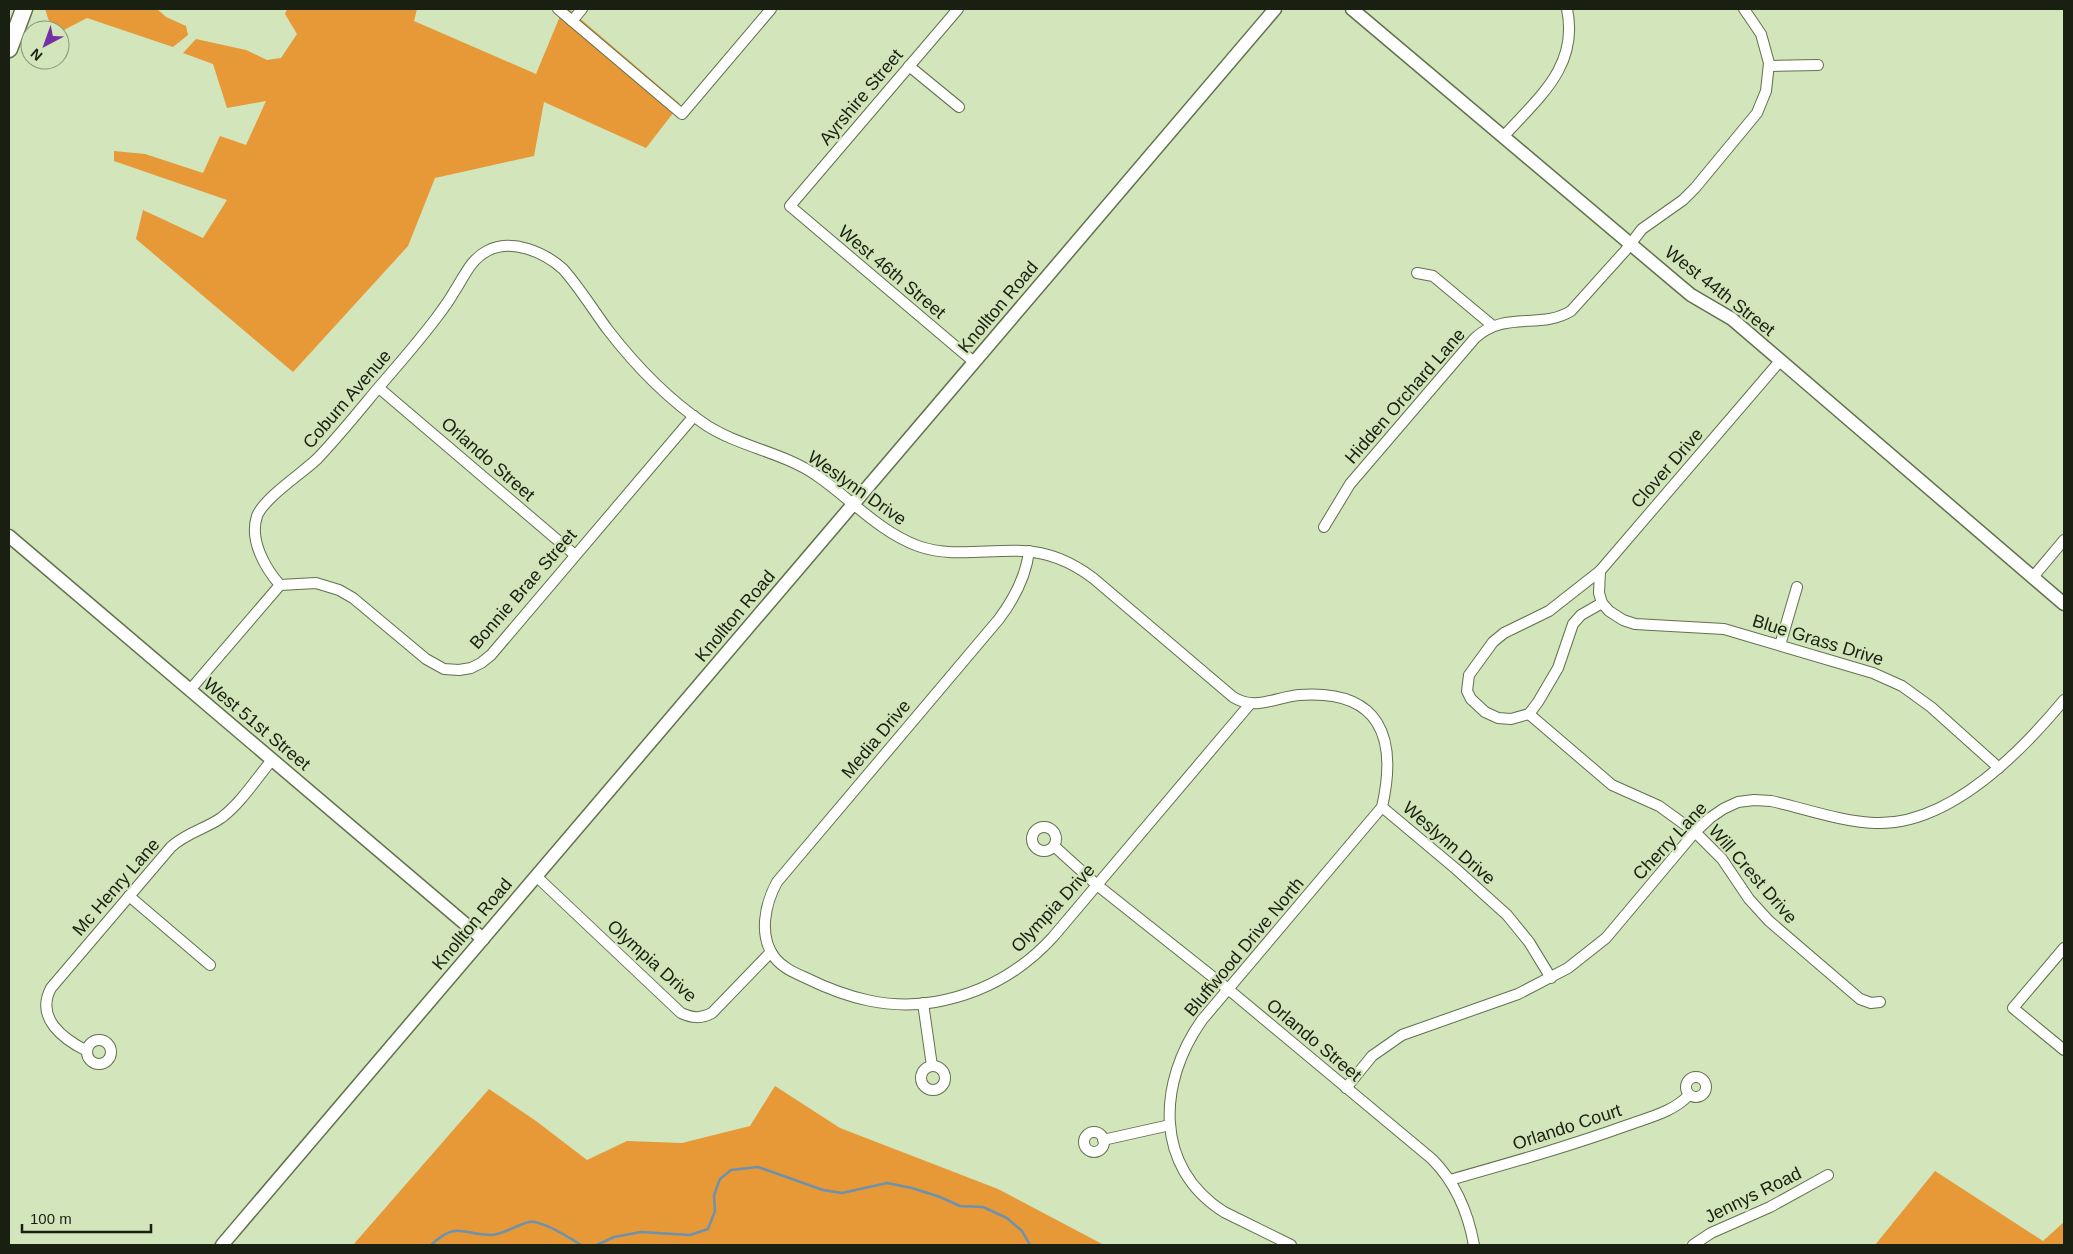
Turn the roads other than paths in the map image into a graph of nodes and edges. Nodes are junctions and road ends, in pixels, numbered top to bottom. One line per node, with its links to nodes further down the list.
1 (24, 9): 11 (main road)
2 (558, 9): 10 (street)
3 (582, 9): 10 (street)
4 (771, 9): 10 (street)
5 (958, 9): 12 (street, Ayrshire Street)
6 (1275, 9): 23 (street, Knollton Road)
7 (1352, 9): 16 (street, West 44th Street)
8 (1567, 9): 16 (street)
9 (1744, 9): 13 (street)
10 (572, 21)
11 (9, 49)
12 (909, 66): 15 (street); 17 (street, Ayrshire Street)
13 (1769, 66): 14 (street); 18 (street, Hidden Orchard Lane)
14 (1818, 66)
15 (959, 107)
16 (1504, 136): 18 (street, West 44th Street)
17 (790, 206): 23 (street, West 46th Street)
18 (1630, 243): 21 (street, Hidden Orchard Lane); 22 (street, West 44th Street)
19 (505, 246): 24 (street, Coburn Avenue); 25 (street, Weslynn Drive)
20 (1417, 273): 21 (street)
21 (1493, 326): 27 (street, Hidden Orchard Lane)
22 (1780, 361): 32 (street, Clover Drive); 33 (street, West 44th Street)
23 (974, 362): 26 (street, Knollton Road)
24 (379, 388): 31 (street, Orlando Street); 34 (street, Coburn Avenue)
25 (694, 416): 26 (street, Weslynn Drive); 31 (street, Bonnie Brae Street)
26 (854, 503): 30 (street, Weslynn Drive); 48 (street, Knollton Road)
27 (1324, 527)
28 (9, 536): 39 (street, West 51st Street)
29 (2064, 540): 33 (street)
30 (1029, 551): 41 (street, Weslynn Drive); 53 (street, Media Drive)
31 (575, 555): 34 (street, Bonnie Brae Street)
32 (1600, 571): 36 (street); 42 (street, Clover Drive)
33 (2033, 577): 37 (street, West 44th Street)
34 (280, 585): 39 (street)
35 (1797, 587): 38 (street)
36 (1602, 603): 38 (street, Blue Grass Drive); 42 (street)
37 (2064, 604)
38 (1780, 645): 44 (street, Blue Grass Drive)
39 (190, 690): 43 (street, West 51st Street)
40 (2064, 700): 44 (street, Cherry Lane)
41 (1250, 704): 45 (street, Weslynn Drive); 49 (street, Olympia Drive)
42 (1529, 714): 46 (street, Will Crest Drive)
43 (272, 760): 50 (street, Mc Henry Lane); 51 (street, West 51st Street)
44 (1999, 768): 46 (street, Cherry Lane)
45 (1382, 807): 55 (street, Weslynn Drive); 56 (street, Bluffwood Drive North)
46 (1696, 832): 55 (street, Cherry Lane); 57 (street, Will Crest Drive)
47 (1054, 846): 49 (street, Orlando Street)
48 (536, 876): 51 (street, Knollton Road); 53 (street, Olympia Drive)
49 (1098, 885): 56 (street, Orlando Street); 58 (street, Olympia Drive)
50 (129, 896): 54 (street); 60 (street, Mc Henry Lane)
51 (483, 939): 68 (street, Knollton Road)
52 (2064, 948): 59 (street)
53 (771, 952): 58 (street, Olympia Drive)
54 (210, 965)
55 (1551, 978): 62 (street, Cherry Lane)
56 (1228, 989): 62 (street, Orlando Street); 64 (street, Bluffwood Drive North)
57 (1880, 1002)
58 (923, 1003): 61 (street)
59 (2064, 1050)
60 (87, 1051)
61 (932, 1066)
62 (1346, 1088): 67 (street, Orlando Street)
63 (1689, 1095): 67 (street, Orlando Court)
64 (1170, 1125): 65 (street); 69 (street, Bluffwood Drive North)
65 (1103, 1140)
66 (1828, 1175): 71 (street, Jennys Road)
67 (1450, 1180): 70 (street, Orlando Street)
68 (222, 1245)
69 (1291, 1245)
70 (1474, 1245)
71 (1693, 1245)

